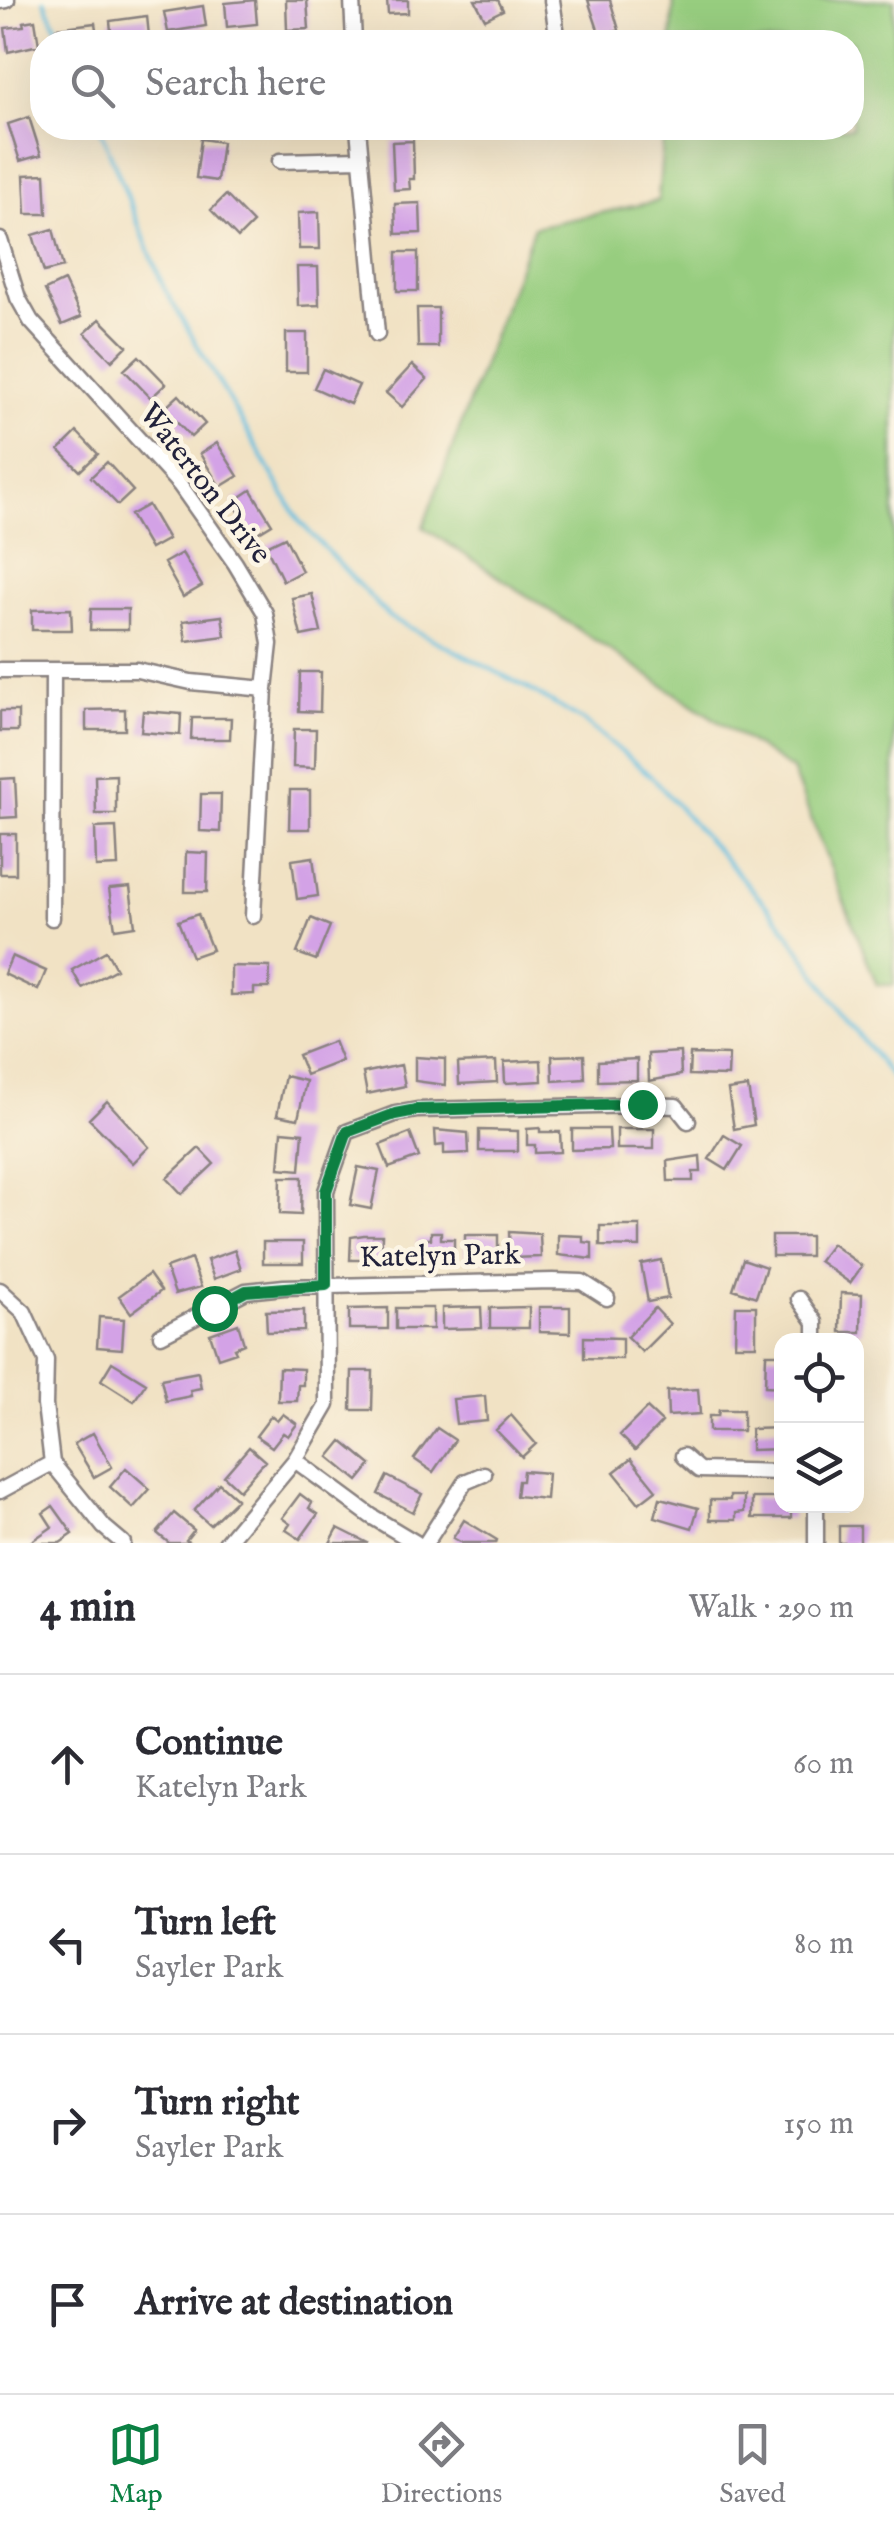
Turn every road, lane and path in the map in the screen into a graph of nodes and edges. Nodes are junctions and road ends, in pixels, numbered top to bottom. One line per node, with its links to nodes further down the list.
1 (352, 0): 3 (street)
2 (552, 0): 4 (street)
3 (353, 30)
4 (556, 30)
5 (358, 140): 6 (street)
6 (359, 159): 7 (street); 9 (street)
7 (280, 161)
8 (0, 240): 12 (street, Waterton Drive)
9 (377, 334)
10 (0, 670): 11 (street)
11 (54, 672): 12 (street); 14 (street)
12 (265, 689): 13 (street, Waterton Drive)
13 (252, 916)
14 (52, 918)
15 (688, 1121): 16 (street)
16 (326, 1285): 18 (street, Katelyn Park); 21 (street, Katelyn Park); 23 (street)
17 (0, 1290): 24 (street)
18 (608, 1298)
19 (798, 1298): 20 (street)
20 (815, 1333)
21 (161, 1335)
22 (683, 1456): 25 (street)
23 (296, 1460): 30 (street); 31 (street)
24 (52, 1463): 27 (street); 29 (street)
25 (774, 1472)
26 (484, 1474): 32 (street)
27 (0, 1490)
28 (816, 1513): 33 (street)
29 (122, 1543)
30 (226, 1543)
31 (416, 1543)
32 (426, 1543)
33 (816, 1543)

